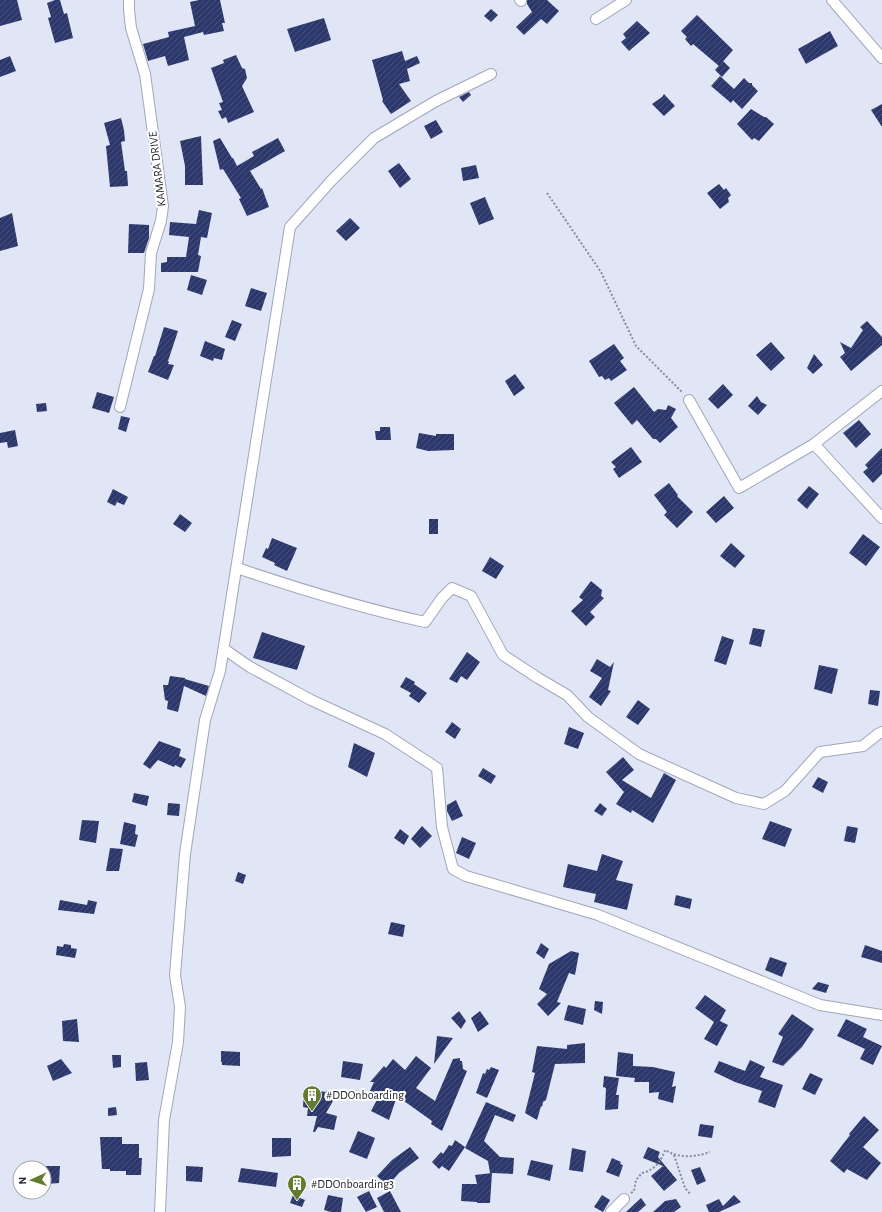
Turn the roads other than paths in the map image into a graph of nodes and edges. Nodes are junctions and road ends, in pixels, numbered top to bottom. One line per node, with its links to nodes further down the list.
1 (129, 0): 9 (street, KAMARA DRIVE)
2 (626, 0): 4 (street)
3 (832, 0): 5 (street)
4 (596, 19)
5 (882, 58)
6 (491, 74): 12 (street)
7 (882, 391): 10 (street)
8 (689, 400): 10 (street)
9 (120, 407)
10 (814, 444): 11 (street)
11 (882, 518)
12 (237, 568): 13 (street); 14 (street)
13 (224, 649): 15 (street); 17 (street)
14 (882, 732)
15 (882, 1015)
16 (624, 1199): 18 (street)
17 (160, 1212)
18 (611, 1212)

